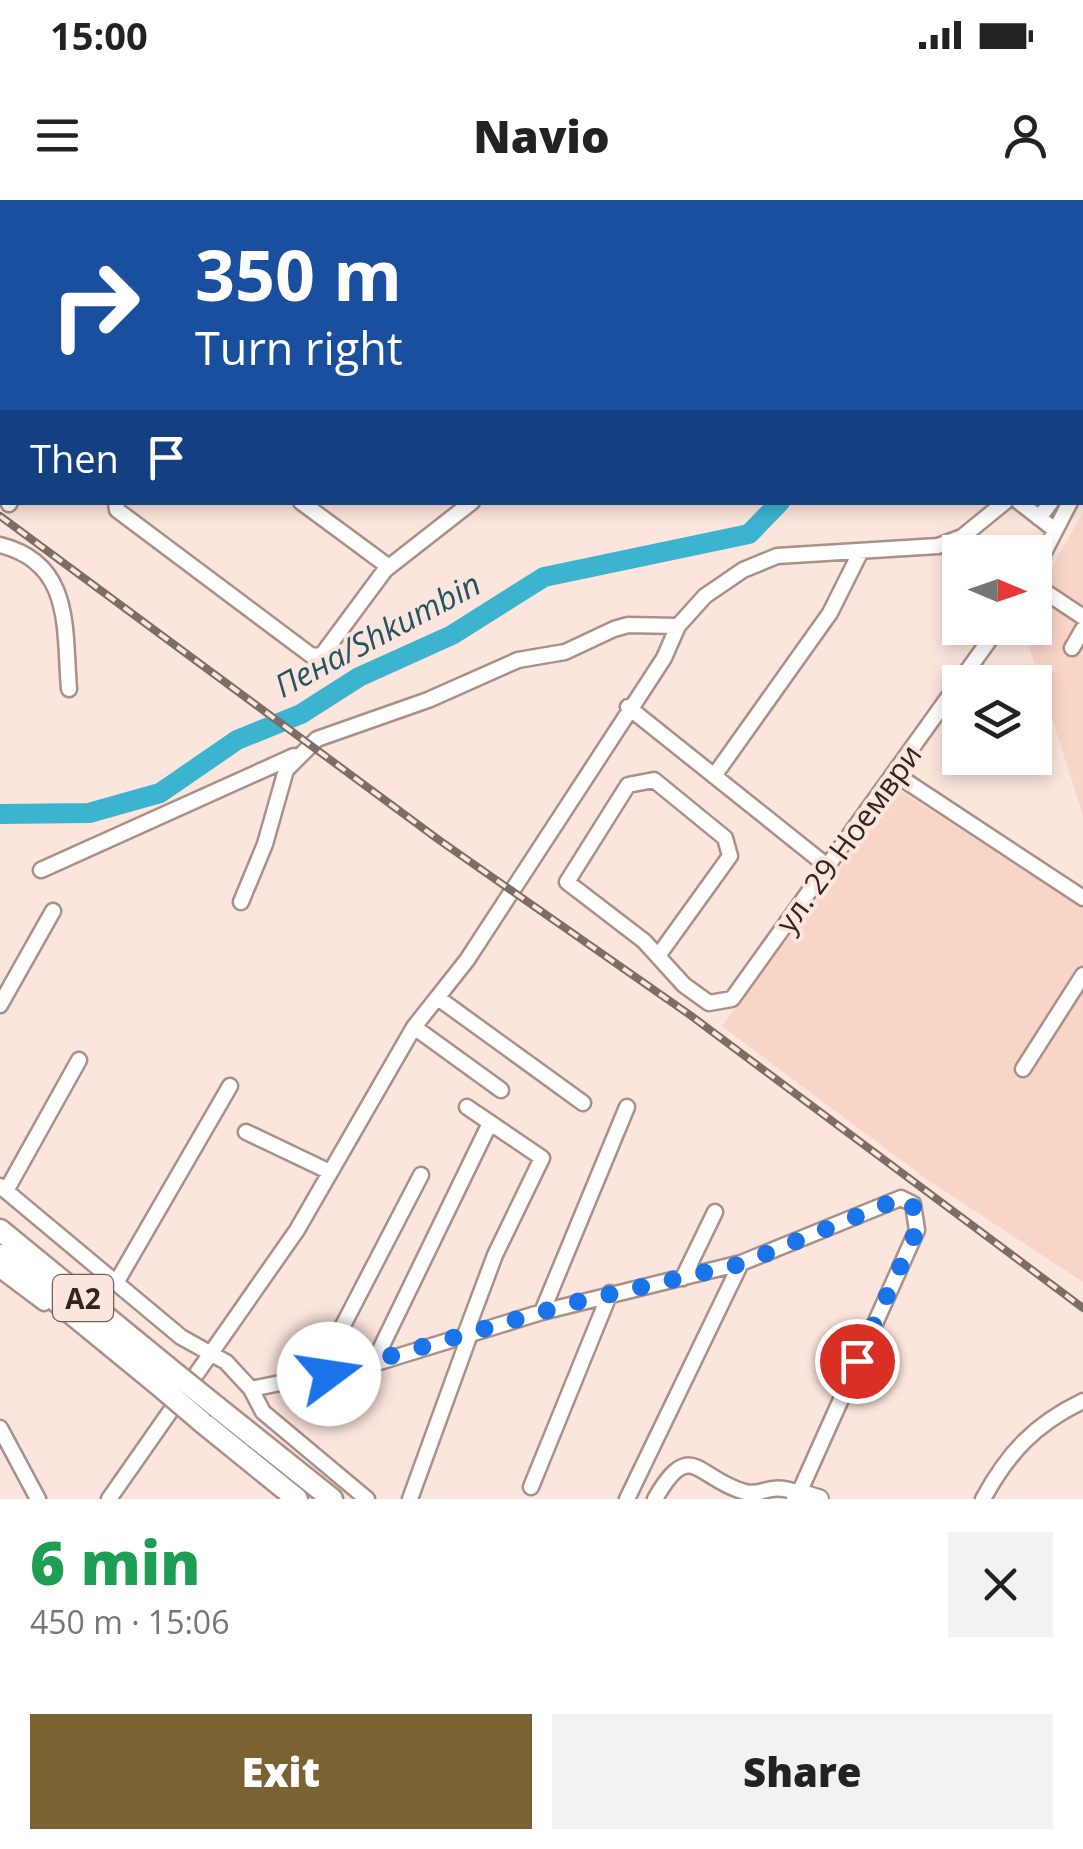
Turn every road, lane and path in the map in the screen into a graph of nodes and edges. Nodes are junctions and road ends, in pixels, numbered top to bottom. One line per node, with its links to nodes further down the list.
1 (116, 505): 13 (street)
2 (305, 505): 13 (street)
3 (468, 505): 13 (street)
4 (1001, 505): 12 (street)
5 (1022, 505): 8 (street)
6 (1049, 505): 8 (street)
7 (1068, 505): 9 (street)
8 (1039, 518): 9 (street)
9 (1055, 530): 10 (street)
10 (1052, 536)
11 (0, 545): 20 (street)
12 (860, 553): 16 (street); 24 (street)
13 (389, 568)
14 (1052, 596): 15 (street)
15 (1083, 617)
16 (678, 626): 21 (street); 22 (street)
17 (1083, 629): 19 (street)
18 (986, 645): 23 (street, ул. 29 Ноември)
19 (1072, 648)
20 (69, 689)
21 (628, 708): 24 (street); 32 (street)
22 (295, 756): 26 (street); 28 (street)
23 (895, 774): 25 (street, ул. 29 Ноември); 27 (street)
24 (714, 776): 25 (street)
25 (827, 866): 30 (street, ул. 29 Ноември)
26 (41, 870)
27 (1083, 898)
28 (241, 902)
29 (52, 911): 33 (street)
30 (658, 956): 30 (street)
31 (1083, 975): 36 (street)
32 (438, 998): 34 (street); 39 (street)
33 (0, 1005)
34 (414, 1027): 38 (street); 44 (street)
35 (79, 1060): 46 (street)
36 (1023, 1069)
37 (230, 1086): 53 (street)
38 (501, 1090)
39 (583, 1103)
40 (467, 1107): 42 (street)
41 (627, 1108): 55 (street)
42 (490, 1123): 56 (street); 58 (street)
43 (246, 1132): 44 (street)
44 (330, 1172): 57 (street)
45 (420, 1176): 60 (street)
46 (3, 1188): 53 (street)
47 (715, 1212): 52 (street)
48 (0, 1230): 59 (highway, A2)
49 (0, 1255): 59 (highway, A2)
50 (741, 1264): 52 (street); 67 (street); 74 (street)
51 (0, 1270): 59 (street)
52 (683, 1278): 54 (street)
53 (116, 1283): 57 (street)
54 (610, 1293): 55 (street); 65 (street)
55 (542, 1312): 56 (street)
56 (467, 1334): 58 (street); 73 (street)
57 (214, 1355): 61 (street); 69 (street)
58 (373, 1364): 60 (street)
59 (160, 1374): 63 (highway, A2, bridge)
60 (329, 1374): 61 (street)
61 (251, 1389): 72 (street)
62 (1083, 1401): 77 (street)
63 (210, 1415): 70 (highway, A2); 71 (highway, A2)
64 (0, 1428): 68 (street)
65 (531, 1487)
66 (760, 1494): 67 (street); 75 (street)
67 (798, 1496): 76 (main road)
68 (38, 1499)
69 (109, 1499)
70 (297, 1499)
71 (332, 1499)
72 (368, 1499)
73 (410, 1499)
74 (627, 1499)
75 (655, 1499)
76 (819, 1499)
77 (983, 1499)

